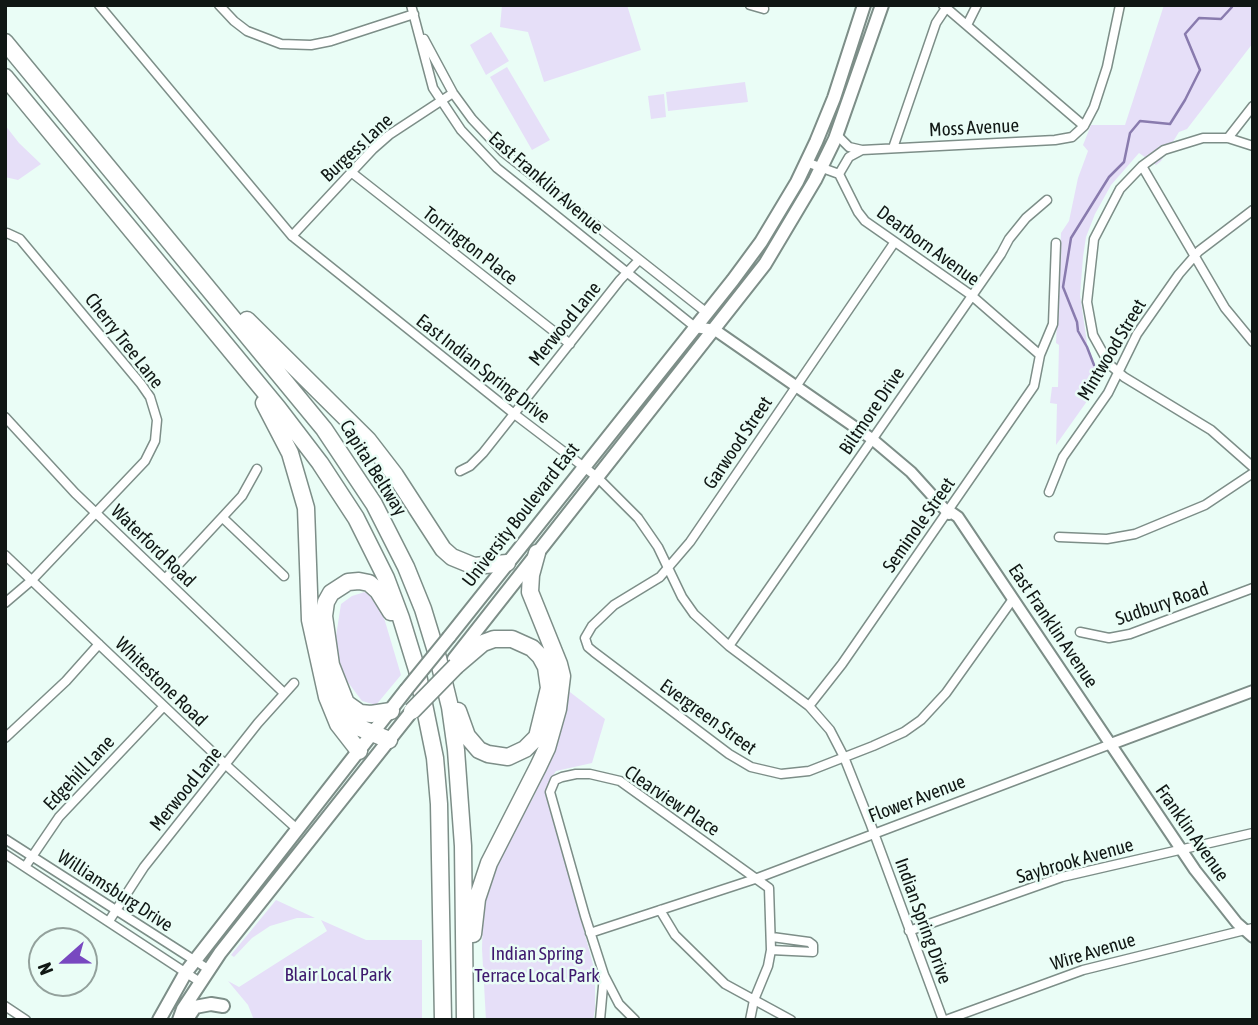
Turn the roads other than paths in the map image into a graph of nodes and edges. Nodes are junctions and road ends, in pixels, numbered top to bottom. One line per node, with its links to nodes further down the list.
1 (99, 5): 31 (street, East Indian Spring Drive)
2 (219, 5): 9 (street)
3 (750, 5): 10 (street)
4 (864, 5): 23 (main road, University Boulevard East)
5 (882, 5): 18 (main road, University Boulevard East)
6 (977, 5): 11 (street)
7 (1120, 5): 17 (street)
8 (944, 7): 11 (street); 21 (street)
9 (412, 9): 14 (street, East Franklin Avenue); 15 (street, East Franklin Avenue)
10 (764, 9)
11 (967, 25): 17 (street)
12 (5, 42): 36 (highway, Capital Beltway)
13 (5, 77): 44 (highway)
14 (453, 93): 15 (street, Burgess Lane); 35 (street, East Franklin Avenue)
15 (441, 102): 26 (street, Burgess Lane); 37 (street, East Franklin Avenue)
16 (1253, 106): 19 (street)
17 (1084, 126): 21 (street, Moss Avenue)
18 (837, 135): 22 (street); 25 (main road, University Boulevard East)
19 (1228, 138): 20 (street); 24 (street)
20 (1253, 146)
21 (892, 148): 22 (street, Moss Avenue)
22 (862, 150): 27 (street)
23 (806, 162): 25 (street); 39 (main road, University Boulevard East)
24 (1142, 166): 34 (street); 46 (street)
25 (821, 168): 27 (street); 41 (main road, University Boulevard East)
26 (351, 172): 31 (street, Burgess Lane); 43 (street, Torrington Place)
27 (839, 174): 32 (street, Dearborn Avenue)
28 (1047, 200): 38 (street, Biltmore Drive)
29 (1253, 210): 34 (street, Mintwood Street)
30 (7, 233): 59 (street, Cherry Tree Lane)
31 (292, 236): 48 (street, East Indian Spring Drive)
32 (894, 243): 38 (street, Dearborn Avenue); 47 (street, Garwood Street)
33 (1056, 243): 45 (street, Seminole Street)
34 (1195, 256): 42 (street); 46 (street, Mintwood Street)
35 (639, 260): 37 (street, Merwood Lane); 39 (street, East Franklin Avenue)
36 (195, 271): 64 (highway); 72 (highway, Capital Beltway)
37 (627, 271): 40 (street, East Franklin Avenue); 43 (street, Merwood Lane)
38 (971, 295): 45 (street, Dearborn Avenue); 50 (street, Biltmore Drive)
39 (707, 313): 40 (main road, University Boulevard East); 41 (street, East Franklin Avenue)
40 (695, 327): 41 (street, East Franklin Avenue); 51 (main road, University Boulevard East)
41 (715, 330): 47 (street, East Franklin Avenue); 56 (main road, University Boulevard East)
42 (1252, 338)
43 (570, 344): 48 (street, Merwood Lane)
44 (227, 345): 78 (highway); 79 (highway)
45 (1042, 351): 58 (street, Seminole Street)
46 (1119, 373): 52 (street); 57 (street, Mintwood Street)
47 (796, 385): 50 (street, East Franklin Avenue); 65 (street, Garwood Street)
48 (513, 413): 51 (street, East Indian Spring Drive); 54 (street, Merwood Lane)
49 (5, 417): 59 (street, Waterford Road)
50 (872, 439): 58 (street, East Franklin Avenue); 76 (street, Biltmore Drive)
51 (584, 466): 56 (street, East Indian Spring Drive); 64 (main road, University Boulevard East)
52 (1253, 467)
53 (257, 470): 60 (street)
54 (460, 471)
55 (1253, 473): 61 (street)
56 (597, 477): 62 (main road, University Boulevard East); 65 (street, East Indian Spring Drive)
57 (1049, 492)
58 (948, 510): 70 (street, East Franklin Avenue); 84 (street, Seminole Street)
59 (96, 513): 67 (street, Waterford Road); 68 (street, Cherry Tree Lane)
60 (223, 518): 66 (street); 67 (street)
61 (1059, 537)
62 (537, 552): 77 (main road, University Boulevard East); 124 (highway)
63 (5, 555): 68 (street, Whitestone Road)
64 (507, 563): 85 (main road, University Boulevard East, bridge)
65 (667, 569): 74 (street, Garwood Street); 76 (street, East Indian Spring Drive)
66 (284, 576)
67 (165, 579): 82 (street, Waterford Road)
68 (32, 580): 71 (street, Cherry Tree Lane); 75 (street, Whitestone Road)
69 (1253, 588): 73 (street, Sudbury Road)
70 (1013, 599): 90 (street, East Franklin Avenue); 92 (street, Evergreen Street)
71 (5, 603)
72 (423, 609): 77 (highway); 124 (highway, Capital Beltway)
73 (1080, 632)
74 (585, 638): 92 (street, Evergreen Street)
75 (99, 644): 83 (street, Whitestone Road); 88 (street)
76 (730, 646): 84 (street, East Indian Spring Drive)
77 (455, 663): 86 (highway, bridge)
78 (320, 670): 87 (highway); 91 (highway)
79 (417, 670): 85 (highway); 123 (highway)
80 (294, 682): 82 (street, Merwood Lane)
81 (1253, 691): 90 (street, Flower Avenue)
82 (284, 693): 93 (street, Merwood Lane)
83 (164, 706): 93 (street, Whitestone Road); 100 (street, Edgehill Lane)
84 (809, 706): 92 (street, East Indian Spring Drive)
85 (391, 711): 87 (main road, University Boulevard East)
86 (412, 711): 89 (main road)
87 (372, 735): 89 (highway); 91 (main road, University Boulevard East)
88 (5, 738)
89 (389, 740): 112 (main road)
90 (1111, 744): 96 (street, Flower Avenue); 98 (street, Franklin Avenue)
91 (359, 751): 94 (main road, University Boulevard East)
92 (844, 757): 96 (street, East Indian Spring Drive)
93 (226, 765): 94 (street, Whitestone Road); 103 (street, Merwood Lane)
94 (297, 829): 111 (main road, University Boulevard East)
95 (1253, 833): 98 (street, Saybrook Avenue)
96 (874, 834): 102 (street, Flower Avenue); 106 (street, Indian Spring Drive)
97 (5, 839): 100 (street, Williamsburg Drive)
98 (1182, 849): 106 (street, Saybrook Avenue); 108 (street, Franklin Avenue)
99 (5, 854): 101 (street, Williamsburg Drive)
100 (32, 855): 101 (street, Edgehill Lane); 103 (street, Williamsburg Drive)
101 (24, 867): 105 (street, Williamsburg Drive)
102 (755, 879): 104 (street, Flower Avenue); 107 (street, Clearview Place); 109 (street)
103 (116, 910): 105 (street, Merwood Lane); 111 (street, Williamsburg Drive)
104 (660, 910): 107 (street, Flower Avenue); 116 (street)
105 (109, 921): 113 (street, Williamsburg Drive)
106 (909, 931): 129 (street, Indian Spring Drive)
107 (590, 933): 114 (street)
108 (1251, 934): 129 (street, Wire Avenue)
109 (772, 937): 110 (street); 110 (street)
110 (771, 950): 116 (street)
111 (195, 961): 112 (street, Williamsburg Drive); 113 (main road, University Boulevard East)
112 (208, 969): 115 (main road)
113 (186, 972): 115 (street, Williamsburg Drive); 120 (main road, University Boulevard East)
114 (604, 975): 125 (street); 126 (street)
115 (200, 982): 121 (main road)
116 (754, 1000): 127 (street); 128 (street)
117 (5, 1006): 119 (street)
118 (223, 1006): 122 (main road)
119 (26, 1020)
120 (159, 1020)
121 (179, 1020)
122 (187, 1020)
123 (443, 1020)
124 (466, 1020)
125 (600, 1020)
126 (635, 1020)
127 (750, 1020)
128 (791, 1020)
129 (944, 1020)

